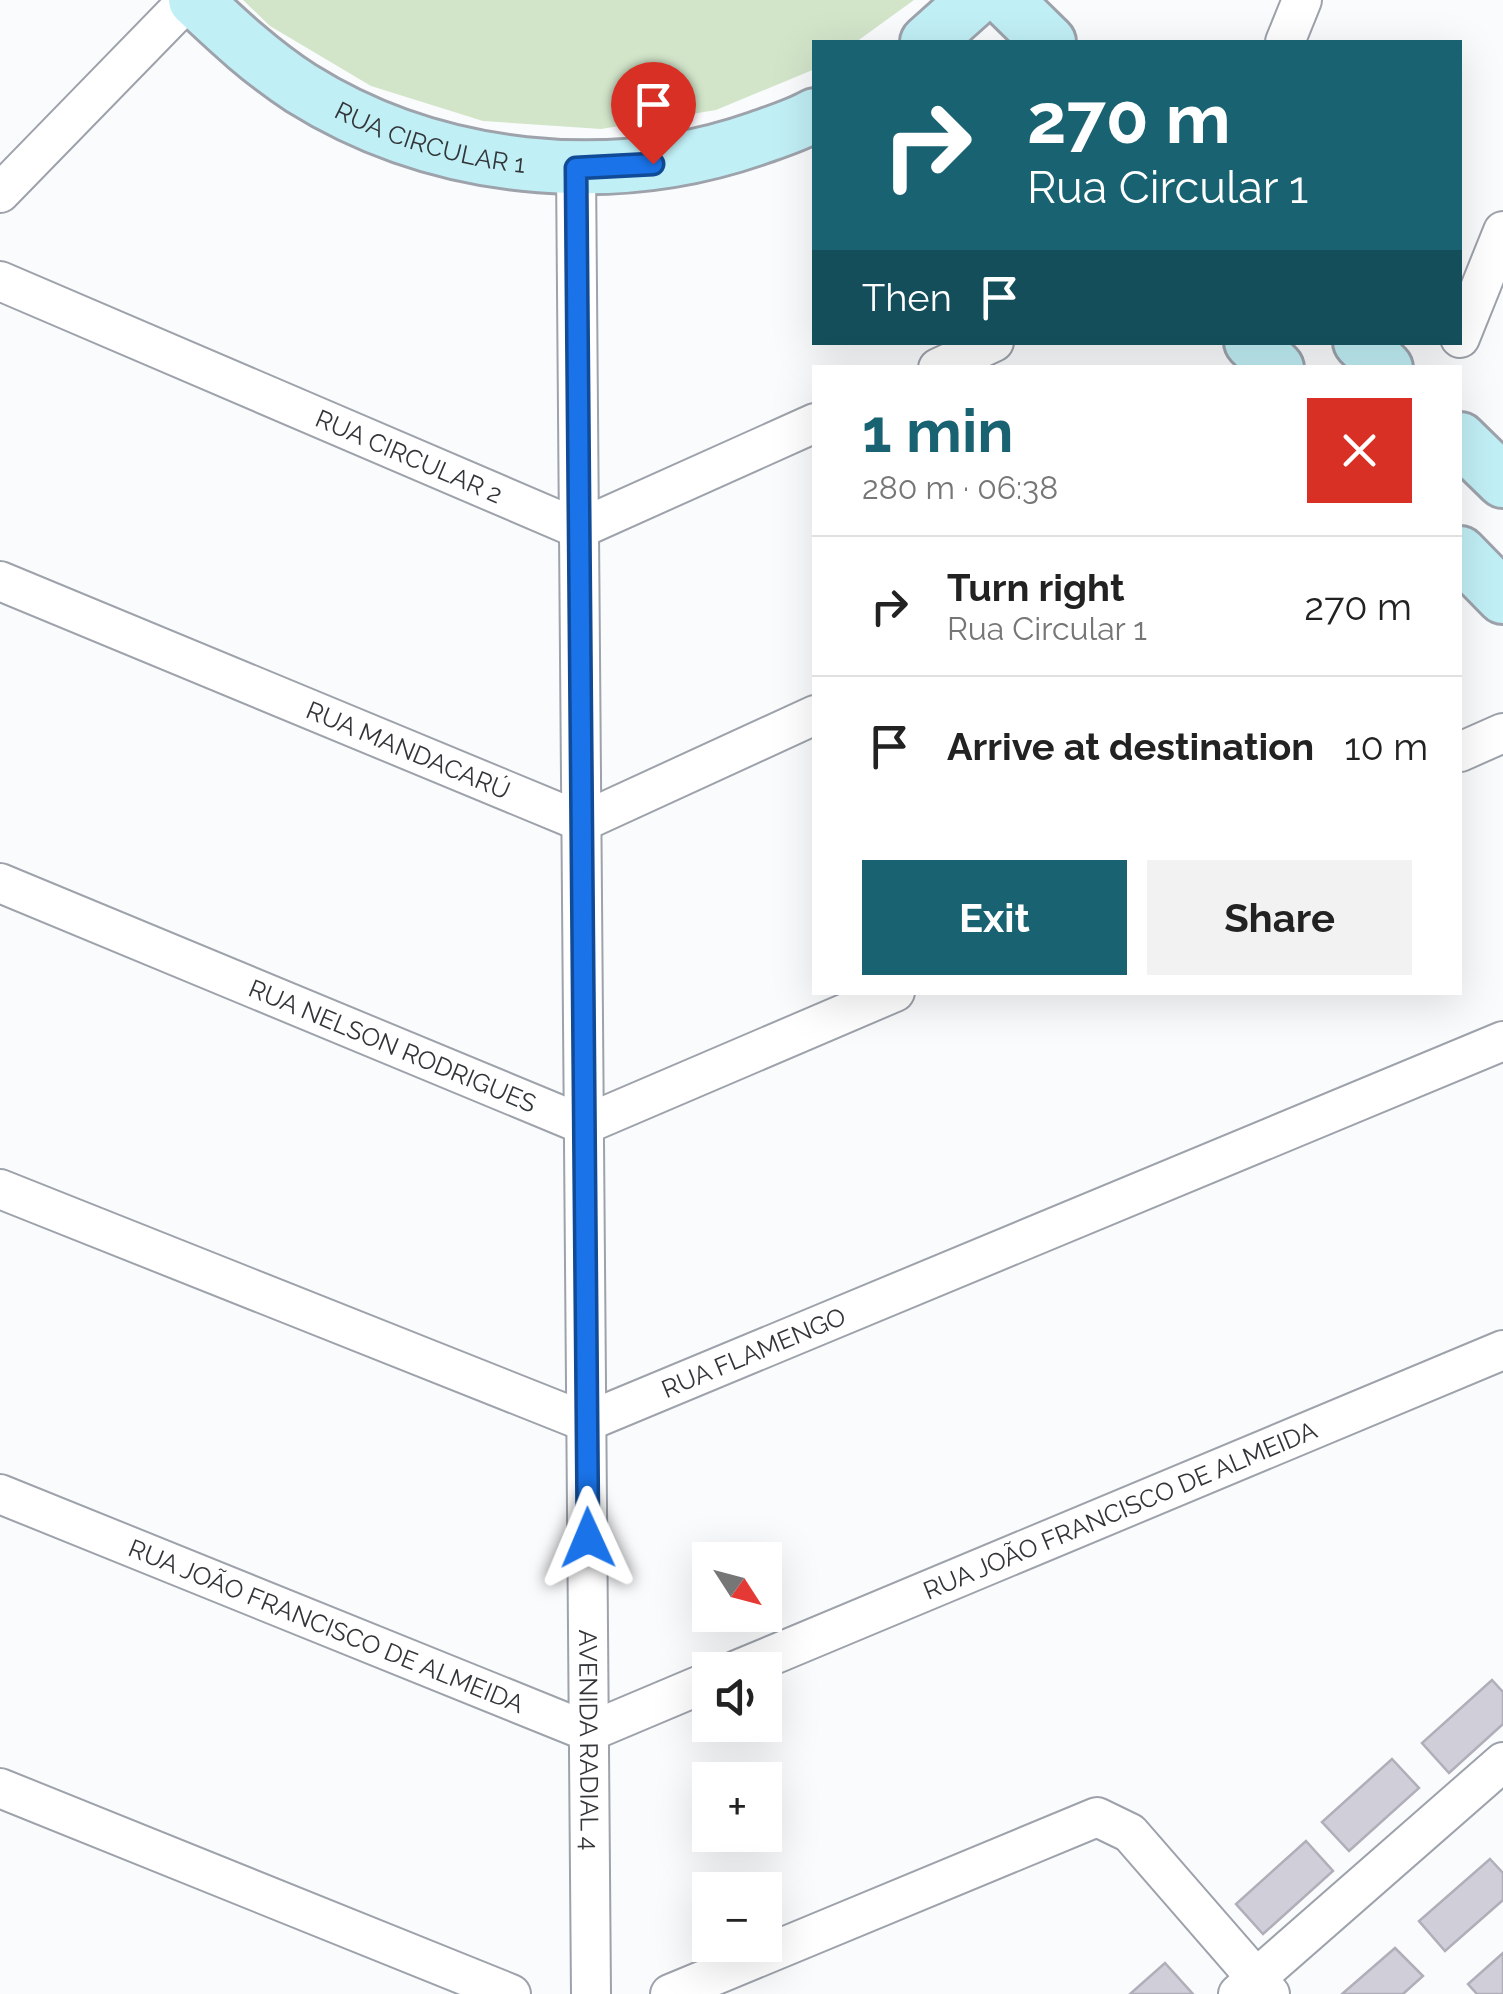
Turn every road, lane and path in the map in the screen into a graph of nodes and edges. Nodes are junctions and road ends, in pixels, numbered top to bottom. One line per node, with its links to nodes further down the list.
1 (188, 0): 9 (street)
2 (195, 0): 8 (street, RUA CIRCULAR 1)
3 (1006, 0): 5 (street)
4 (1302, 0): 6 (street)
5 (1048, 40)
6 (1285, 40)
7 (812, 117): 8 (street, RUA CIRCULAR 1)
8 (576, 168): 22 (street, AVENIDA RADIAL 4)
9 (0, 193)
10 (1503, 231): 12 (street)
11 (0, 280): 22 (street, RUA CIRCULAR 2)
12 (1462, 333)
13 (988, 345): 16 (street)
14 (1255, 345): 17 (street)
15 (1363, 345): 18 (street)
16 (944, 365)
17 (1273, 365)
18 (1383, 365)
19 (812, 424): 22 (street)
20 (1462, 440): 21 (street)
21 (1503, 481)
22 (579, 529): 29 (street, AVENIDA RADIAL 4)
23 (1462, 555): 25 (street)
24 (0, 581): 29 (street, RUA MANDACARÚ)
25 (1503, 598)
26 (812, 716): 29 (street)
27 (1503, 733): 28 (street)
28 (1462, 751)
29 (582, 822): 33 (street, AVENIDA RADIAL 4)
30 (0, 883): 33 (street, RUA NELSON RODRIGUES)
31 (889, 995): 33 (street)
32 (1503, 1041): 36 (street, RUA FLAMENGO)
33 (584, 1125): 36 (street, AVENIDA RADIAL 4)
34 (0, 1189): 36 (street)
35 (1503, 1350): 38 (street, RUA JOÃO FRANCISCO DE ALMEIDA)
36 (586, 1422): 40 (street, AVENIDA RADIAL 4)
37 (0, 1494): 40 (street, RUA JOÃO FRANCISCO DE ALMEIDA)
38 (780, 1652)
39 (692, 1689): 40 (street)
40 (589, 1732): 45 (street, AVENIDA RADIAL 4)
41 (1503, 1762): 43 (street)
42 (0, 1788): 44 (street)
43 (1255, 1989): 46 (street)
44 (511, 1994)
45 (591, 1994)
46 (670, 1994)

